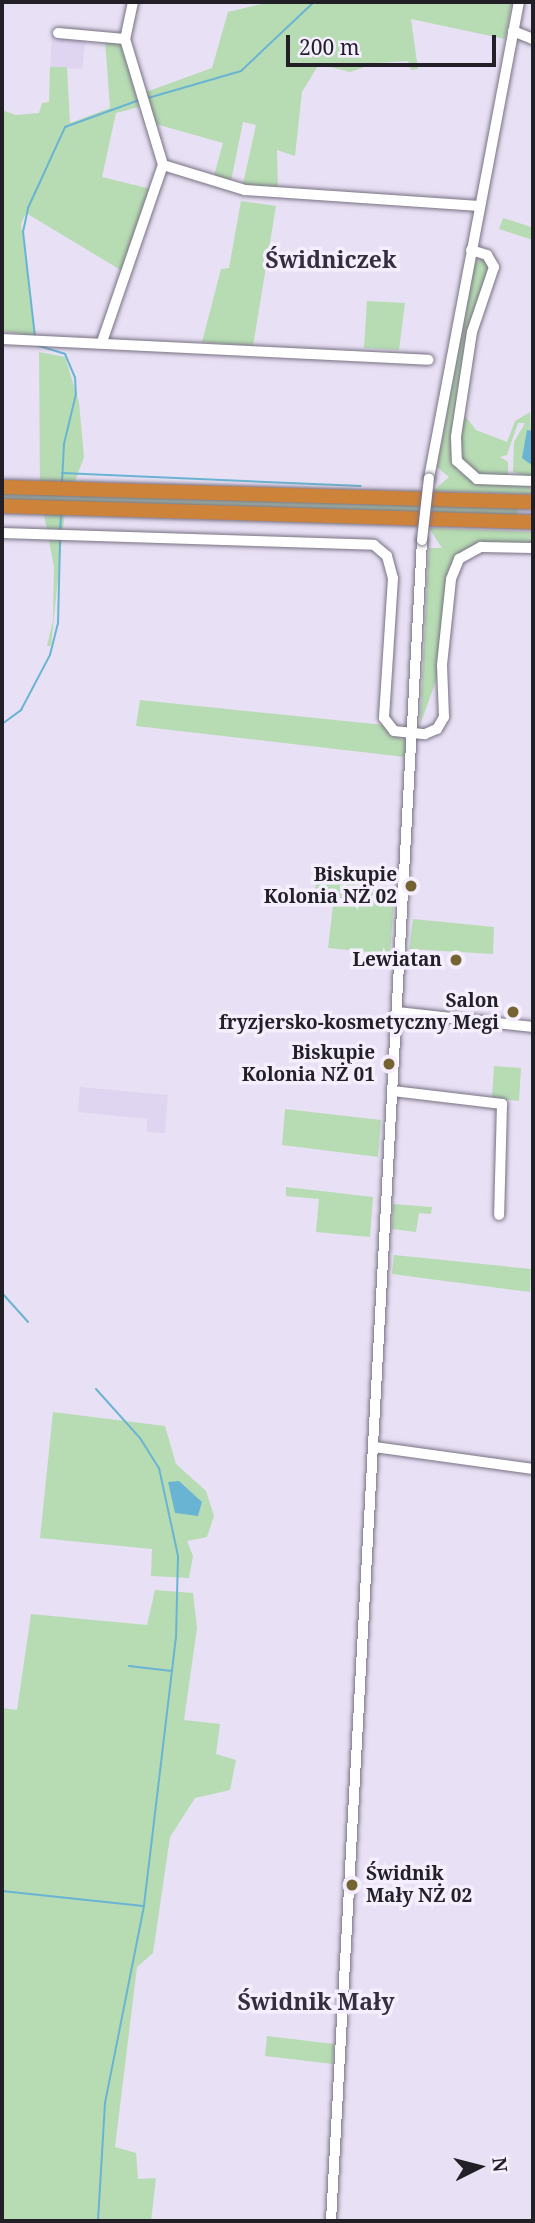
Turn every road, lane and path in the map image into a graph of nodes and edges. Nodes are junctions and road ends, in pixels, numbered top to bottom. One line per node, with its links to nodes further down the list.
1 (133, 2): 5 (street)
2 (519, 2): 3 (street)
3 (513, 31): 6 (street); 8 (street)
4 (58, 33): 5 (street)
5 (125, 39): 7 (street)
6 (533, 39)
7 (163, 164): 8 (street); 11 (street)
8 (479, 205): 9 (street)
9 (471, 250): 13 (street); 20 (street, bridge)
10 (2, 339): 11 (street)
11 (102, 342): 12 (street)
12 (428, 360)
13 (533, 481)
14 (6, 487): 15 (highway)
15 (533, 502)
16 (7, 507): 17 (highway)
17 (533, 522)
18 (2, 533): 20 (street)
19 (533, 548): 20 (street)
20 (413, 734): 21 (street)
21 (397, 1012): 22 (street); 23 (street)
22 (533, 1027)
23 (393, 1091): 24 (street); 25 (street)
24 (499, 1215)
25 (373, 1447): 26 (street); 27 (street)
26 (533, 1468)
27 (331, 2221)

